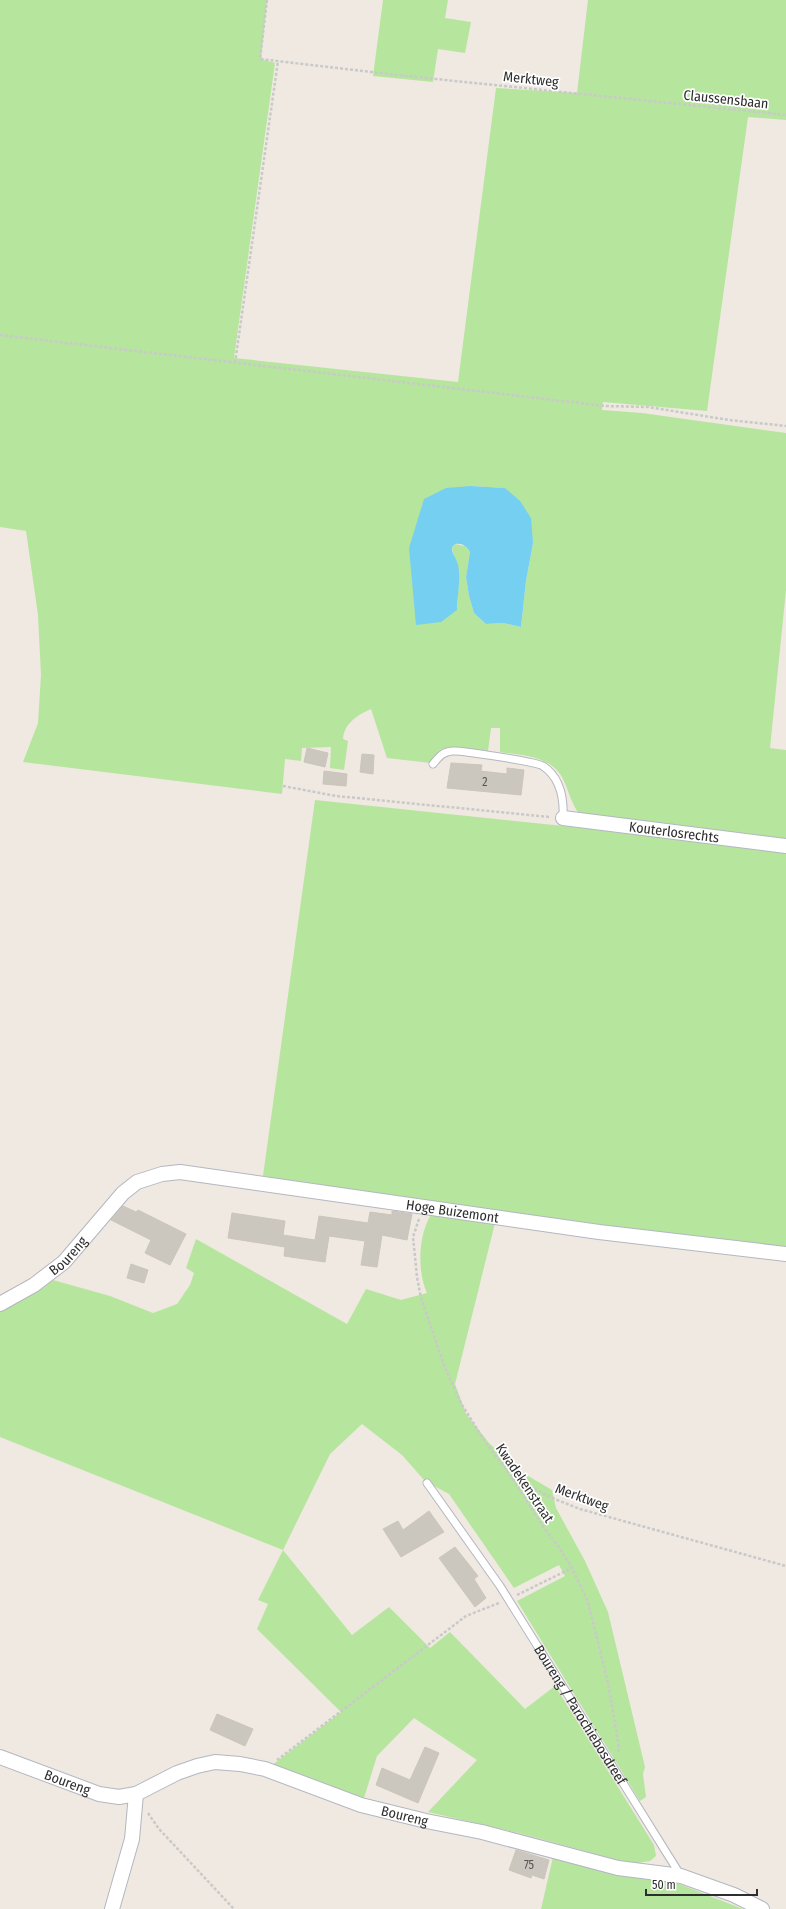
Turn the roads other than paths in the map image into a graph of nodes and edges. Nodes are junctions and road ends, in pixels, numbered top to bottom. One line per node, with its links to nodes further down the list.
1 (434, 764): 2 (lane)
2 (563, 818): 3 (street, Kouterlosrechts)
3 (786, 846)
4 (123, 1193): 5 (street, Hoge Buizemont); 6 (street, Boureng)
5 (786, 1254)
6 (0, 1304)
7 (427, 1483): 10 (lane, Boureng / Parochiebosdreef)
8 (0, 1757): 9 (street, Boureng)
9 (136, 1794): 10 (street, Boureng); 11 (street)
10 (681, 1876): 12 (street)
11 (112, 1909)
12 (762, 1909)

